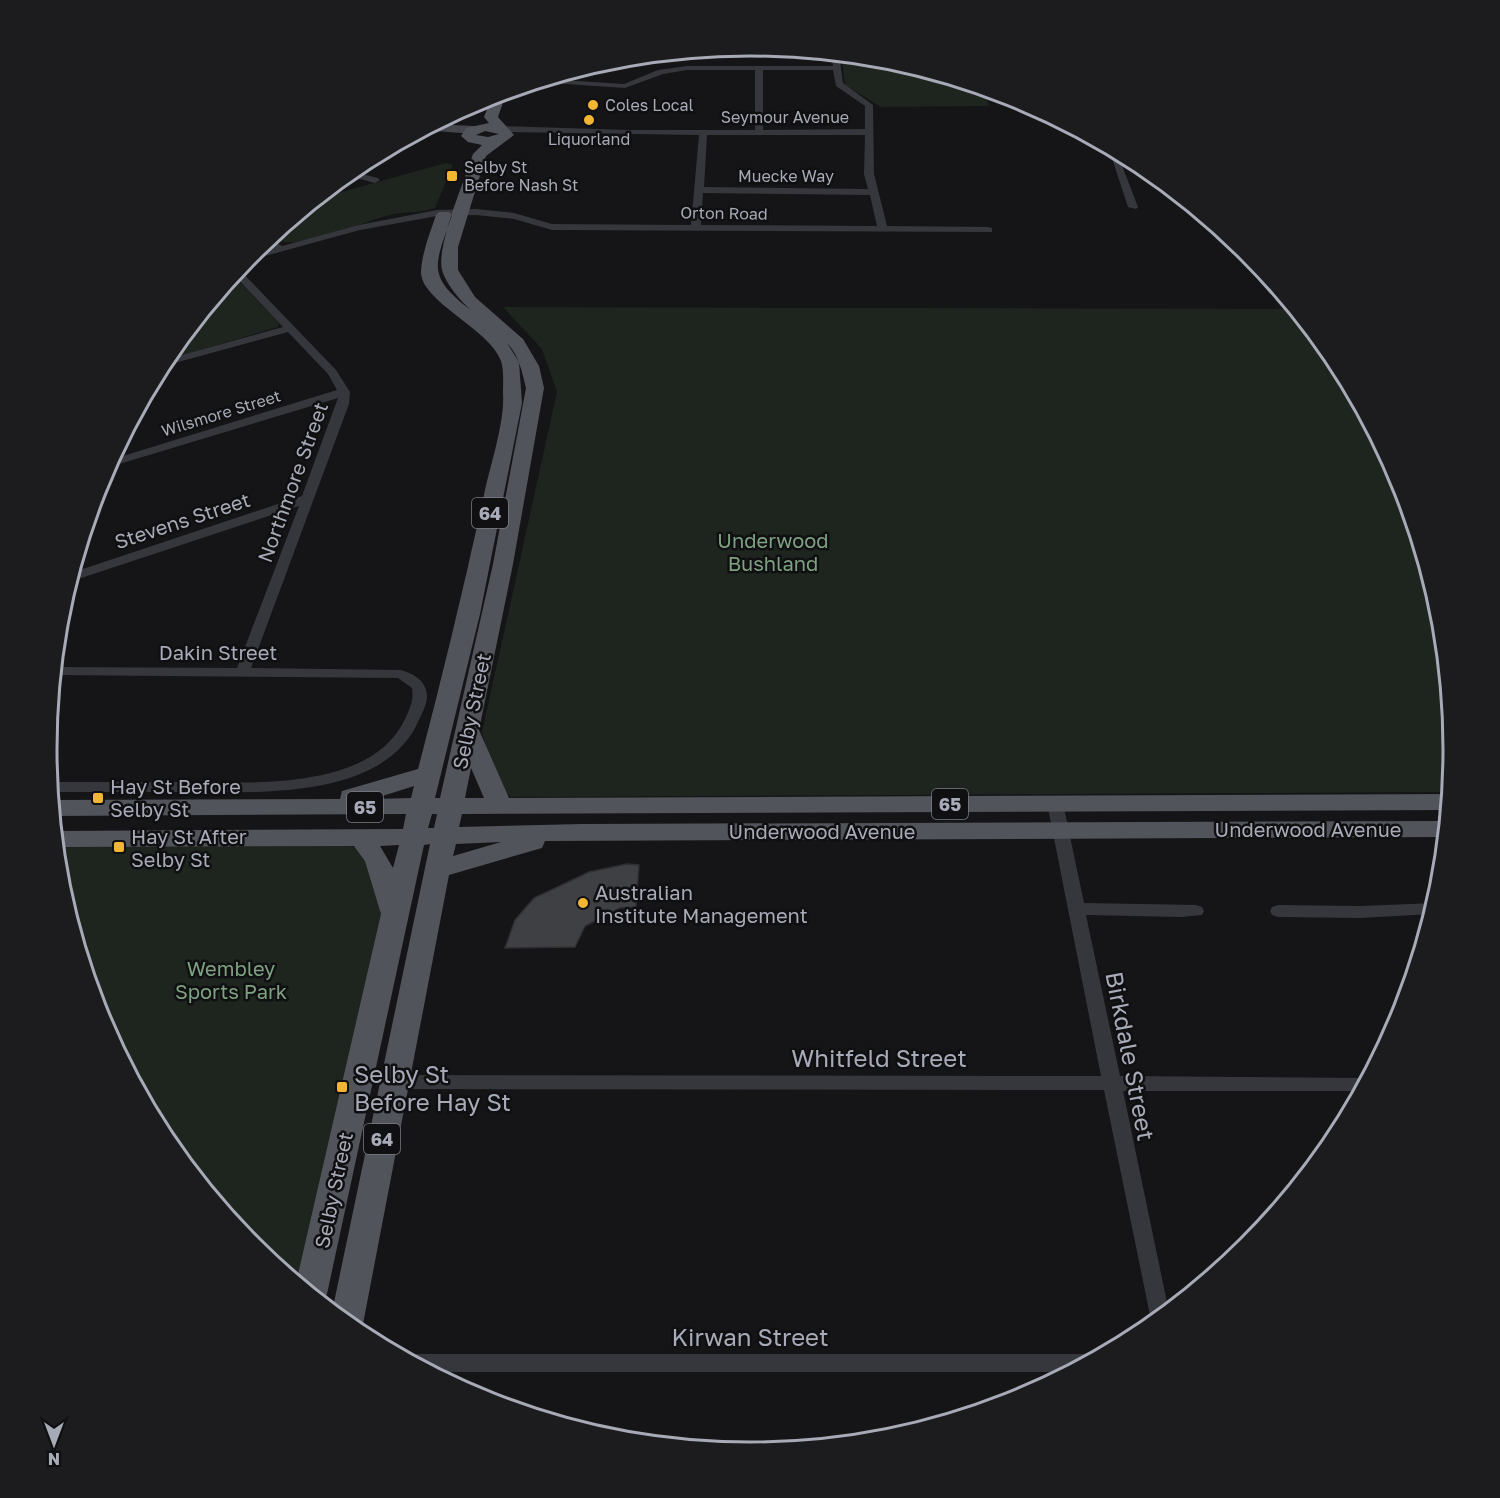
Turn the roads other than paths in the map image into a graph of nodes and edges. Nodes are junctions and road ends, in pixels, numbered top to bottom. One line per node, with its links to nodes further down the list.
1 (836, 61): 3 (street)
2 (759, 68): 3 (street); 4 (street); 10 (street)
3 (837, 68): 11 (street)
4 (560, 82)
5 (496, 104): 13 (main road)
6 (481, 110): 9 (main road)
7 (449, 124): 9 (main road)
8 (439, 129): 9 (main road)
9 (474, 131): 13 (main road); 20 (main road)
10 (759, 132): 11 (street, Seymour Avenue); 12 (street, Seymour Avenue)
11 (868, 132): 18 (street)
12 (703, 133): 13 (street, Seymour Avenue); 17 (street)
13 (501, 134): 20 (main road)
14 (1116, 160): 19 (street)
15 (359, 176): 16 (street)
16 (375, 180)
17 (699, 190): 18 (street, Muecke Way); 21 (street)
18 (873, 192): 22 (street)
19 (1134, 207)
20 (453, 214): 21 (street, Orton Road); 25 (street, Orton Road); 27 (main road); 28 (main road)
21 (696, 228): 22 (street, Orton Road)
22 (884, 230): 23 (street, Orton Road)
23 (989, 230)
24 (275, 245): 25 (street)
25 (282, 250): 26 (street, Orton Road)
26 (265, 255)
27 (450, 270): 28 (main road); 35 (main road, Selby Street / 64)
28 (429, 273): 34 (main road, Selby Street / 64)
29 (242, 278): 30 (street, Northmore Street)
30 (290, 328): 31 (street); 32 (street, Northmore Street)
31 (176, 360)
32 (344, 392): 33 (street, Wilsmore Street); 36 (street, Northmore Street)
33 (119, 461)
34 (494, 498): 35 (main road); 38 (main road, Selby Street / 64)
35 (515, 498): 39 (main road, Selby Street / 64)
36 (307, 499): 37 (street, Stevens Street); 41 (street, Northmore Street)
37 (79, 575)
38 (463, 636): 39 (main road); 43 (main road, Selby Street / 64)
39 (487, 636): 42 (main road, Selby Street / 64)
40 (61, 671): 41 (street, Dakin Street)
41 (243, 672): 44 (street, Dakin Street)
42 (467, 729): 48 (main road); 50 (main road, Selby Street / 64)
43 (428, 774): 47 (main road, Selby Street / 64); 49 (main road)
44 (58, 787)
45 (1441, 802): 46 (main road, Underwood Avenue / 65)
46 (1055, 803): 48 (main road, Underwood Avenue / 65); 53 (street, Birkdale Street)
47 (420, 806): 49 (main road, 65); 50 (main road, Underwood Avenue / 65); 55 (main road, Selby Street / 64)
48 (500, 806): 50 (main road, Underwood Avenue / 65)
49 (310, 807): 51 (main road, 65)
50 (452, 807): 56 (main road, Selby Street / 64)
51 (59, 808)
52 (1439, 829): 53 (main road, Underwood Avenue / 65)
53 (1060, 830): 54 (main road, Underwood Avenue / 65); 60 (street, Birkdale Street)
54 (582, 832): 56 (main road, Underwood Avenue / 65); 59 (main road)
55 (413, 834): 56 (main road, Underwood Avenue / 65); 57 (main road, 65); 64 (main road, Selby Street / 64)
56 (447, 834): 59 (main road, Selby Street / 64)
57 (361, 838): 58 (main road, 65); 64 (main road)
58 (62, 839)
59 (438, 869): 65 (main road, Selby Street / 64)
60 (1076, 909): 62 (street); 66 (street, Birkdale Street)
61 (1424, 909): 63 (street)
62 (1196, 911)
63 (1278, 911)
64 (394, 915): 68 (main road, Selby Street / 64)
65 (393, 1082): 66 (street, Whitfeld Street); 70 (main road, Selby Street / 64)
66 (1112, 1082): 67 (street, Whitfeld Street); 69 (street, Birkdale Street)
67 (1357, 1084)
68 (312, 1286)
69 (1158, 1309)
70 (348, 1313)
71 (428, 1363): 72 (street, Kirwan Street)
72 (1072, 1363)

